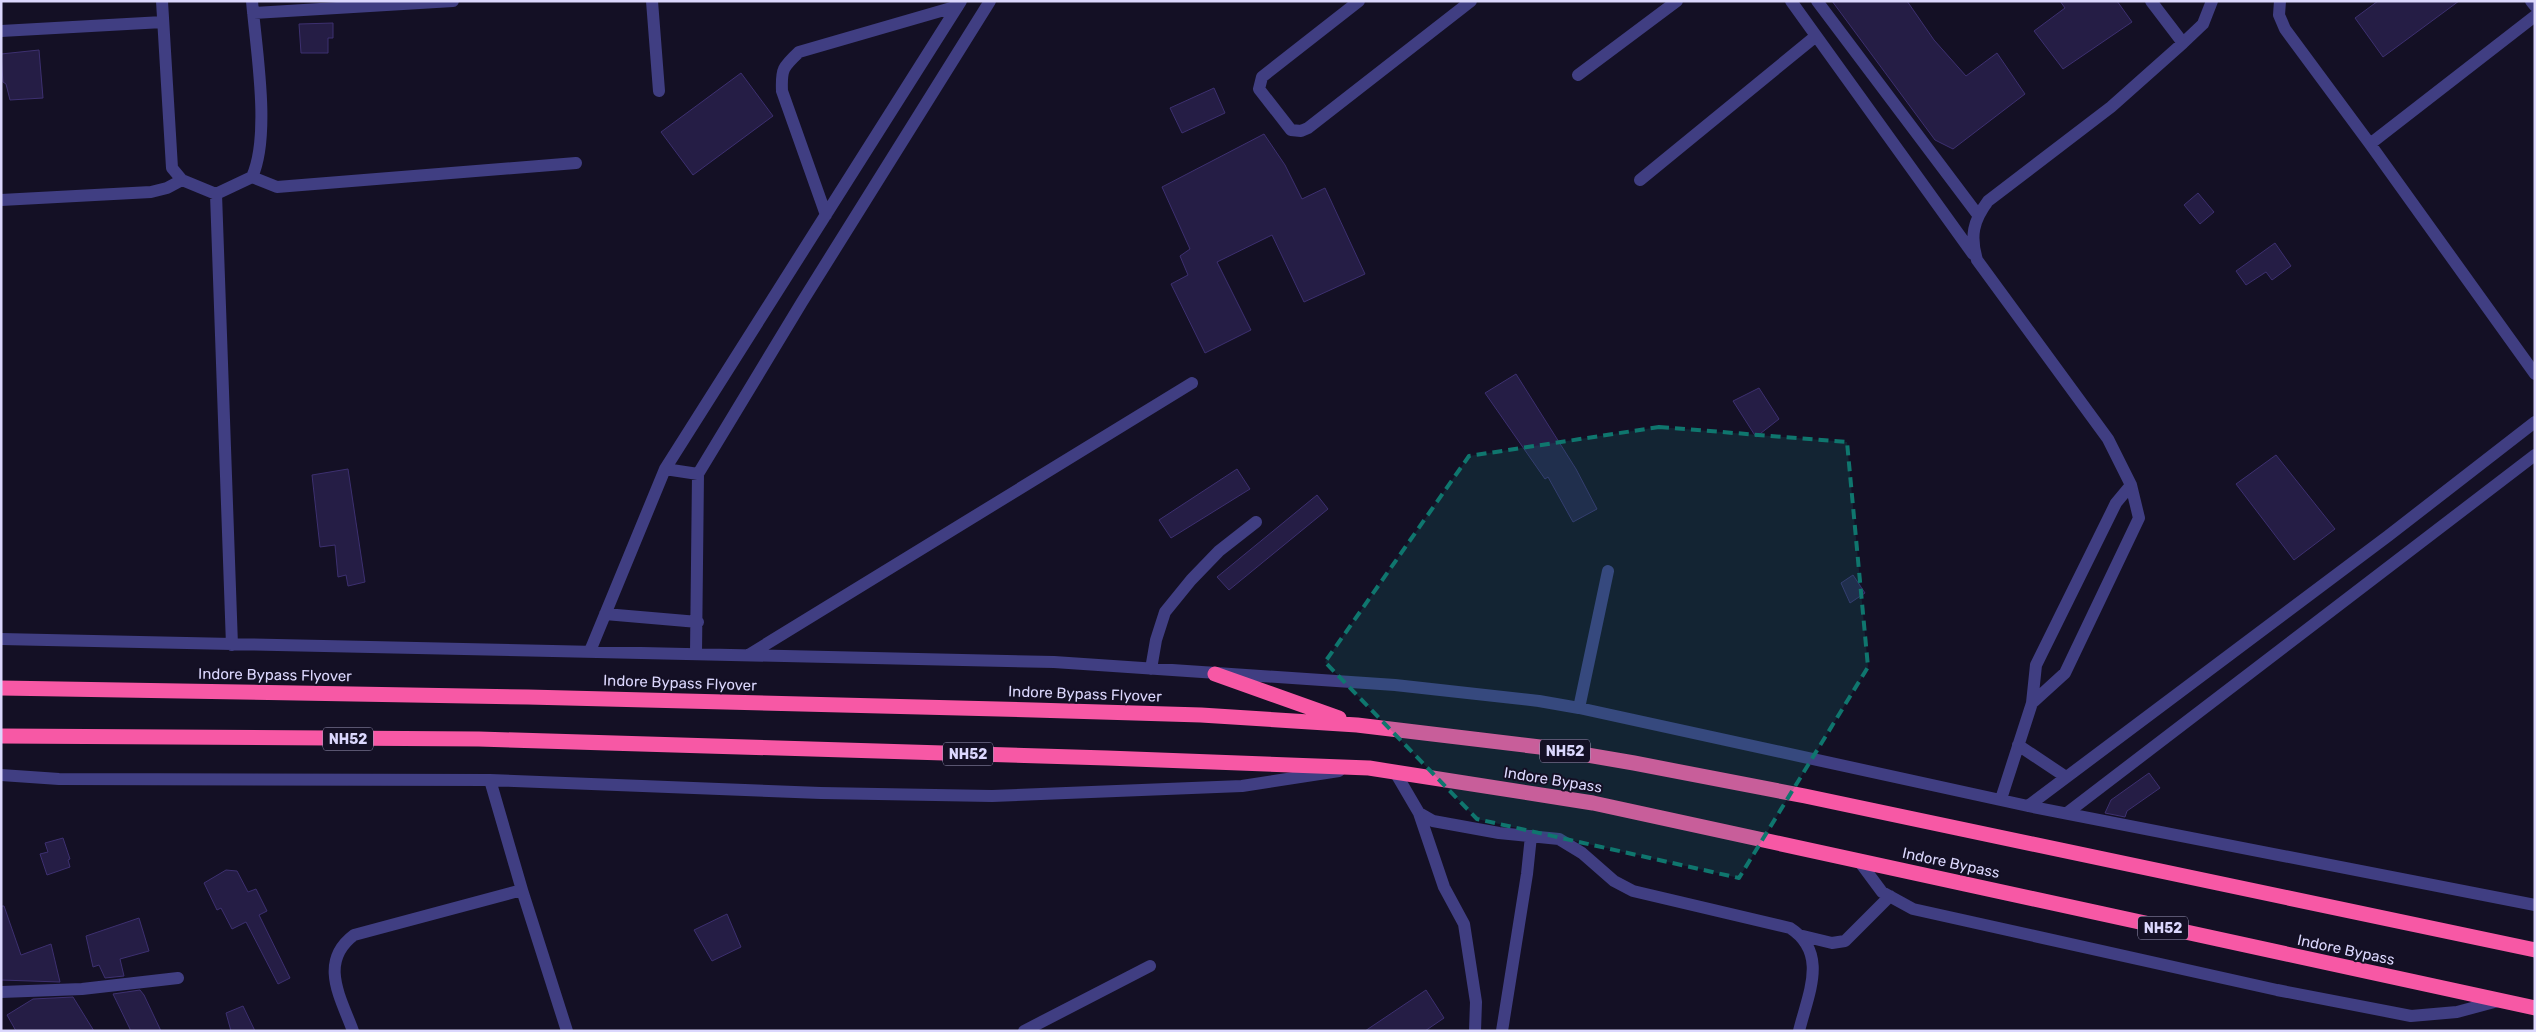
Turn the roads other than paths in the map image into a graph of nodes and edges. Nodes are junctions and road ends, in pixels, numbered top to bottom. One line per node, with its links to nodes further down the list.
1 (162, 1): 18 (street)
2 (454, 1): 16 (street)
3 (652, 1): 23 (street)
4 (990, 1): 39 (street)
5 (1359, 1): 6 (street)
6 (1471, 1)
7 (1677, 1): 22 (street)
8 (1791, 1): 20 (street)
9 (1817, 1): 32 (street)
10 (2151, 1): 21 (street)
11 (2212, 1): 21 (street)
12 (2280, 1): 24 (street)
13 (2532, 1): 15 (street)
14 (959, 3): 31 (street); 31 (street)
15 (2535, 6)
16 (253, 7): 26 (street)
17 (2535, 16): 24 (street)
18 (163, 22): 19 (street); 27 (street)
19 (1, 31)
20 (1816, 36): 28 (street); 33 (street)
21 (2183, 43): 32 (street)
22 (1578, 75)
23 (659, 91)
24 (2370, 144): 34 (street)
25 (576, 163): 26 (street)
26 (252, 178): 29 (street)
27 (182, 180): 29 (street); 30 (street)
28 (1640, 180)
29 (216, 194): 46 (street)
30 (1, 200)
31 (826, 215): 38 (street)
32 (1978, 215): 33 (street)
33 (1978, 260): 40 (street)
34 (2535, 374)
35 (1192, 383): 49 (street)
36 (2535, 422): 61 (street)
37 (2535, 455): 66 (street)
38 (665, 468): 39 (street); 43 (street)
39 (698, 474): 44 (street)
40 (2131, 485): 53 (street); 53 (street)
41 (1256, 522): 50 (street)
42 (1608, 571): 54 (street)
43 (605, 614): 44 (street); 47 (street)
44 (698, 622): 48 (street)
45 (1, 639): 46 (street)
46 (232, 644): 47 (street)
47 (590, 651): 48 (street)
48 (696, 653): 49 (street)
49 (750, 654): 50 (street)
50 (1151, 669): 51 (street)
51 (1215, 674): 54 (street); 55 (highway)
52 (1, 688): 55 (highway, Indore Bypass Flyover / NH52)
53 (2032, 703): 57 (street)
54 (1579, 708): 63 (street)
55 (1357, 725): 73 (highway, Indore Bypass / NH52)
56 (1, 736): 58 (highway, NH52)
57 (2018, 745): 61 (street); 63 (street)
58 (1356, 767): 59 (highway, Indore Bypass / NH52); 62 (street)
59 (1395, 772): 65 (street); 68 (highway, Indore Bypass / NH52)
60 (1, 775): 62 (street)
61 (2066, 777): 64 (street)
62 (490, 780): 69 (street)
63 (2001, 799): 64 (street)
64 (2028, 806): 66 (street)
65 (1419, 812): 67 (street); 82 (street)
66 (2067, 813): 71 (street)
67 (1530, 836): 72 (street); 83 (street)
68 (1860, 862): 70 (street); 77 (highway, Indore Bypass / NH52)
69 (522, 890): 79 (street); 80 (street)
70 (1890, 896): 72 (street); 77 (street)
71 (2535, 905)
72 (1803, 936): 84 (street)
73 (2535, 950)
74 (1150, 966): 81 (street)
75 (178, 978): 76 (street)
76 (1, 992)
77 (2498, 1001): 78 (highway, Indore Bypass / NH52)
78 (2535, 1008)
79 (353, 1031)
80 (567, 1031)
81 (1024, 1031)
82 (1475, 1031)
83 (1502, 1031)
84 (1799, 1031)

